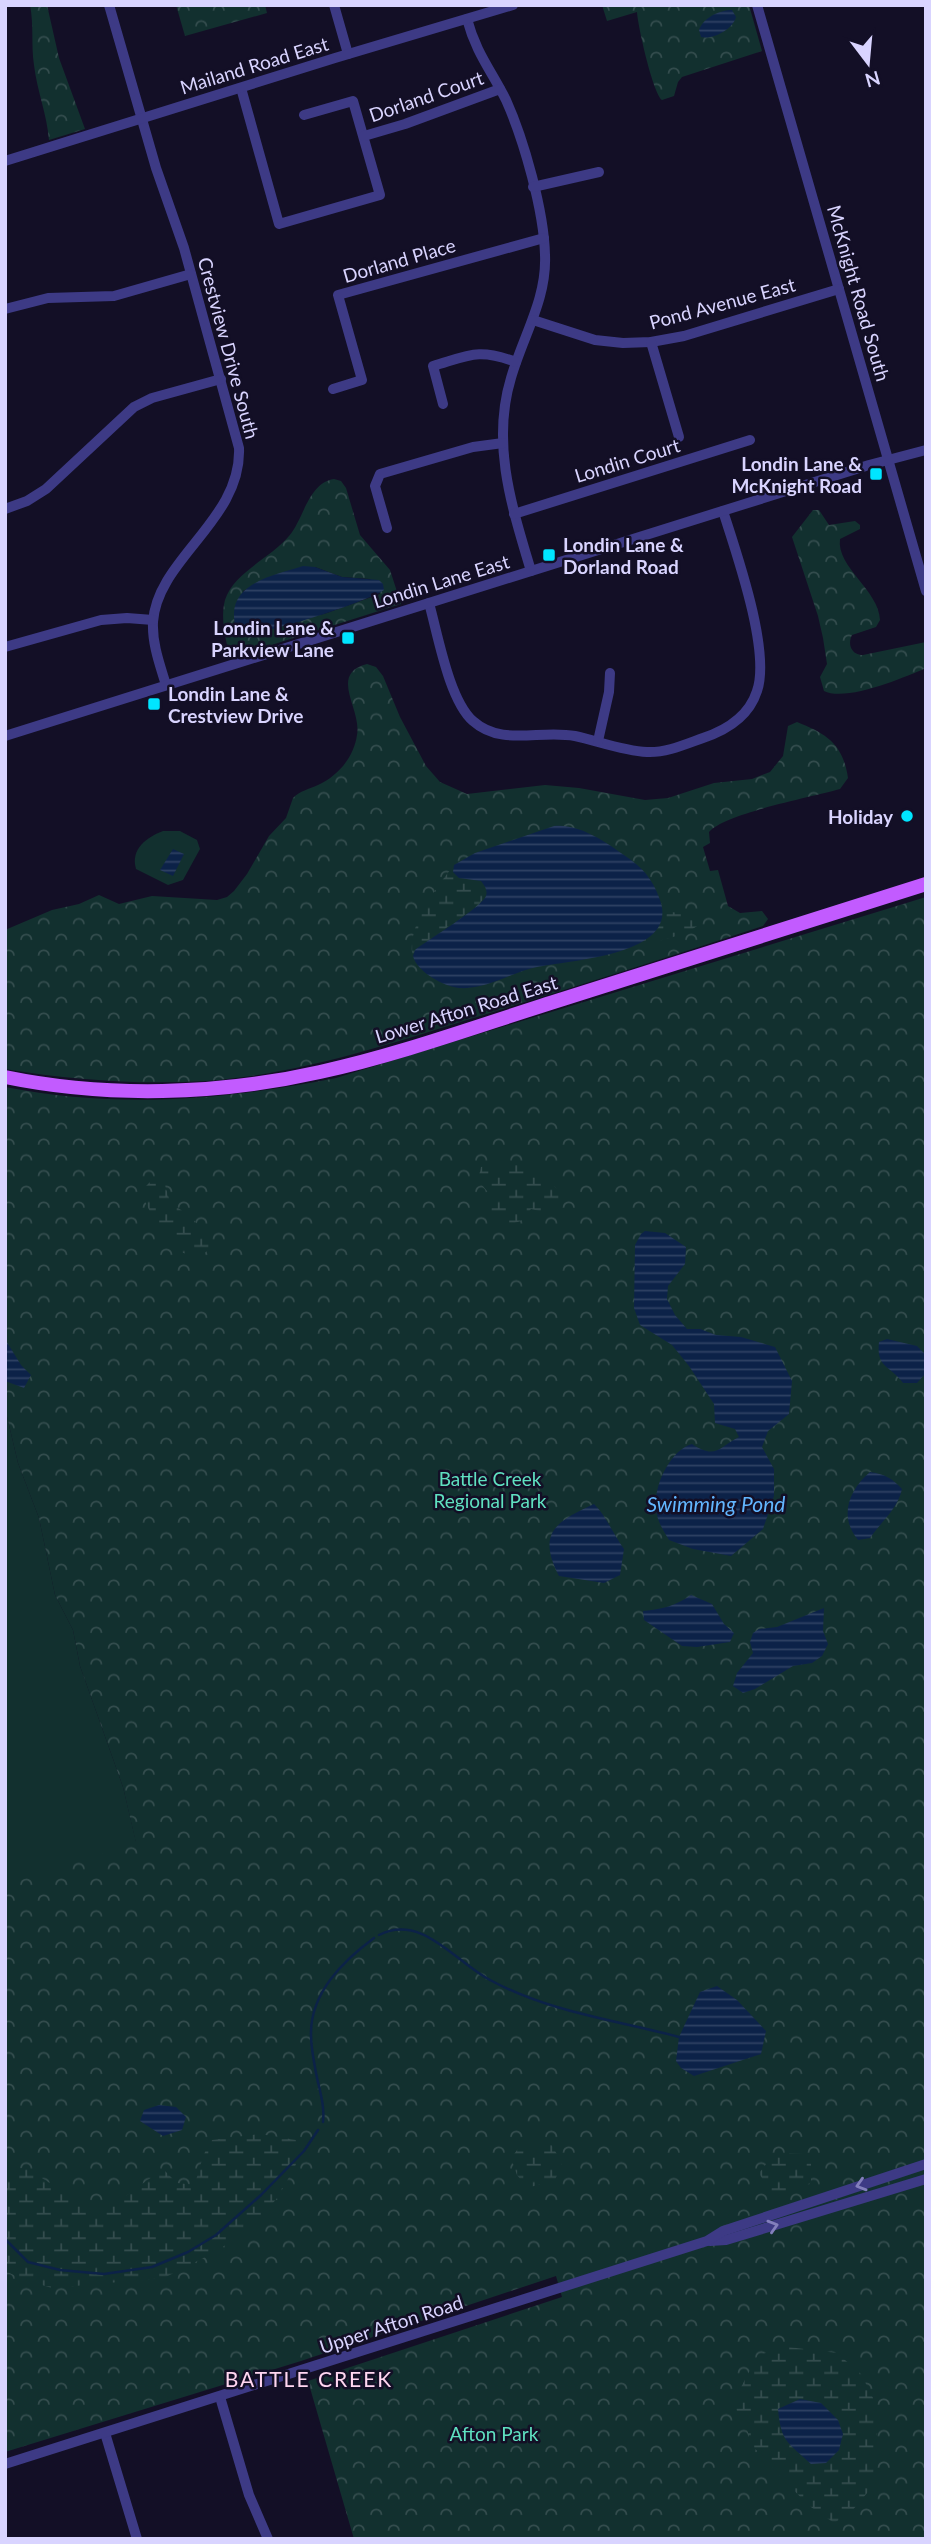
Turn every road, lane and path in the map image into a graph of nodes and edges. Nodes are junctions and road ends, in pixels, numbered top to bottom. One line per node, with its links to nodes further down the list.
1 (109, 5): 10 (street, Crestview Drive South)
2 (334, 5): 6 (street)
3 (513, 5): 5 (street, Mailand Road East)
4 (758, 5): 17 (street, McKnight Road South)
5 (467, 19): 6 (street, Mailand Road East); 8 (street)
6 (348, 54): 7 (street, Mailand Road East)
7 (241, 88): 10 (street, Mailand Road East); 11 (street, Dorland Court)
8 (500, 89): 11 (street, Dorland Court); 14 (street)
9 (304, 115): 11 (street, Dorland Court)
10 (142, 118): 12 (street, Mailand Road East); 16 (street, Crestview Drive South)
11 (363, 136)
12 (5, 161)
13 (599, 172): 14 (street)
14 (533, 187): 15 (street)
15 (544, 238): 19 (street); 23 (street, Dorland Place)
16 (191, 274): 18 (street); 22 (street, Crestview Drive South)
17 (839, 289): 20 (street, Pond Avenue East); 29 (street, McKnight Road South)
18 (5, 309)
19 (533, 320): 20 (street, Pond Avenue East); 21 (street)
20 (651, 342): 25 (street)
21 (516, 362): 24 (street); 27 (street)
22 (221, 379): 30 (street); 37 (street, Crestview Drive South)
23 (333, 389)
24 (443, 404)
25 (679, 438)
26 (750, 440): 32 (street, Londin Court)
27 (503, 443): 32 (street); 33 (street)
28 (926, 450): 29 (street, Londin Lane East)
29 (888, 460): 31 (street, Londin Lane East); 35 (street, McKnight Road South)
30 (5, 509)
31 (723, 511): 34 (street, Londin Lane East); 42 (street)
32 (514, 514): 34 (street)
33 (387, 528)
34 (531, 571): 36 (street, Londin Lane East)
35 (926, 591)
36 (429, 603): 40 (street, Londin Lane East); 42 (street)
37 (153, 620): 38 (street); 40 (street, Crestview Drive South)
38 (5, 647)
39 (610, 673): 42 (street)
40 (166, 685): 41 (street, Londin Lane East)
41 (5, 736)
42 (598, 741)
43 (926, 884): 44 (main road, Lower Afton Road East)
44 (5, 1077)
45 (926, 2164): 47 (street, Upper Afton Road, one-way to 47)
46 (926, 2179): 47 (street, Upper Afton Road, one-way to 46)
47 (707, 2241): 48 (street, Upper Afton Road)
48 (220, 2398): 49 (street, Upper Afton Road); 52 (street)
49 (105, 2433): 50 (street, Upper Afton Road); 51 (street)
50 (5, 2464)
51 (137, 2539)
52 (268, 2539)

